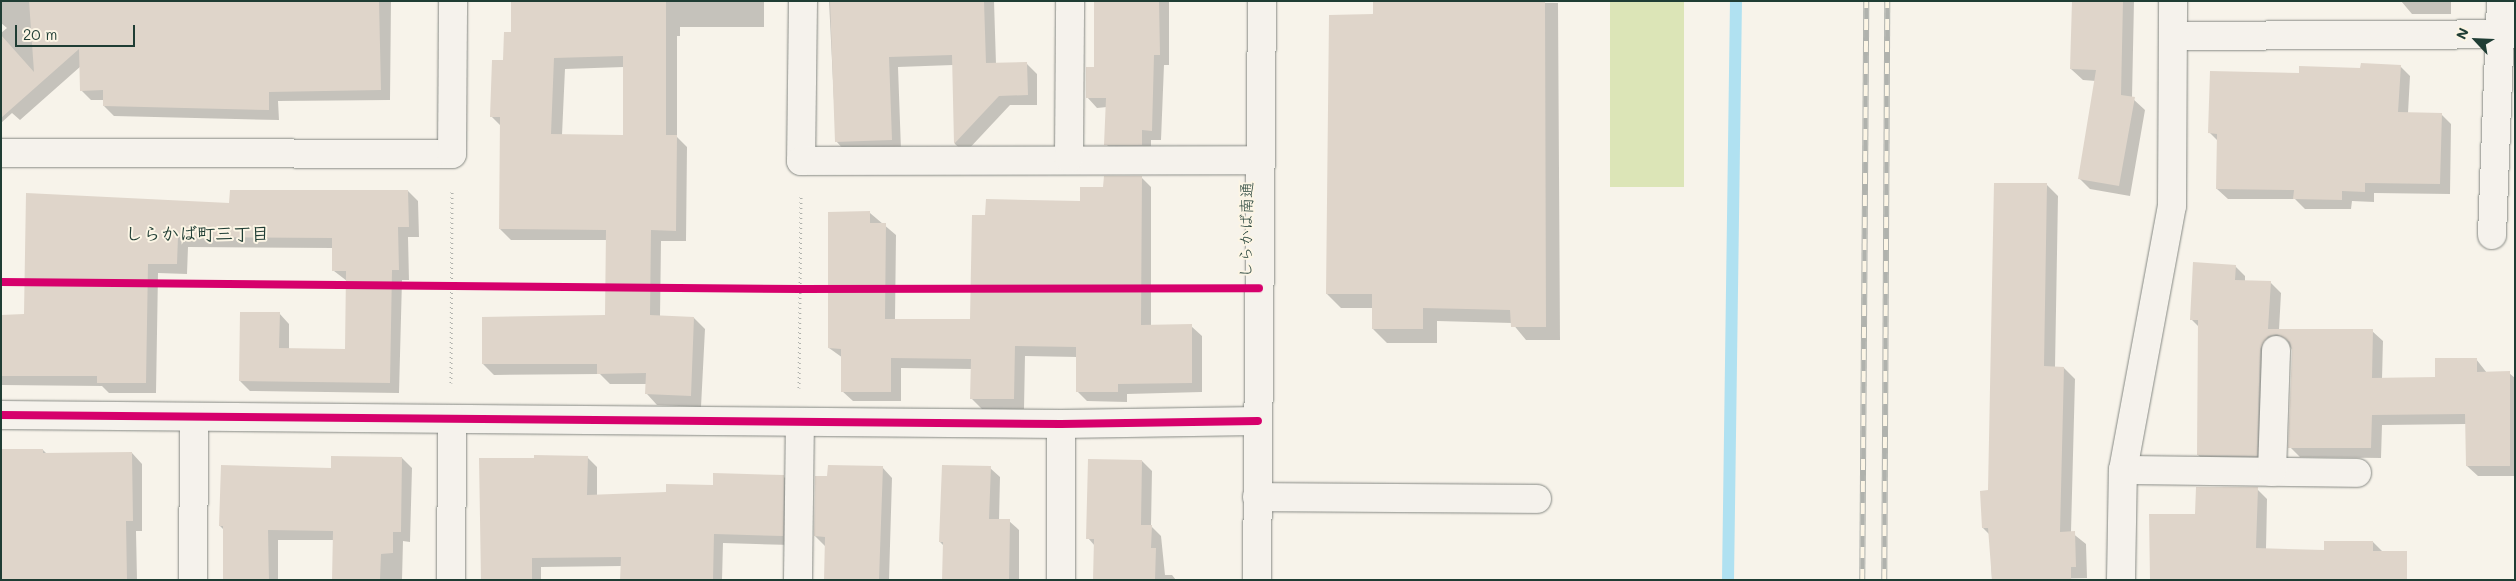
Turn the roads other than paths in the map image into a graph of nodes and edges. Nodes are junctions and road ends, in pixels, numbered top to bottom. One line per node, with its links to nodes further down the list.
1 (453, 1): 9 (street)
2 (802, 1): 10 (street)
3 (1070, 1): 10 (street)
4 (1262, 1): 11 (street, しらかば南通)
5 (2173, 1): 8 (street)
6 (2501, 1): 7 (street)
7 (2508, 34): 8 (street); 12 (street)
8 (2173, 36): 20 (street)
9 (1, 153)
10 (1069, 158): 11 (street)
11 (1260, 160): 17 (street, しらかば南通)
12 (2492, 235)
13 (2276, 350): 21 (street)
14 (1, 415): 15 (street)
15 (194, 419): 16 (street); 25 (street)
16 (452, 419): 18 (street); 26 (street)
17 (1258, 421): 19 (street); 23 (street, しらかば南通)
18 (800, 422): 19 (street); 27 (street)
19 (1061, 424): 28 (street)
20 (2123, 470): 21 (street); 30 (street)
21 (2272, 472): 22 (street)
22 (2357, 473)
23 (1257, 497): 24 (street); 29 (street, しらかば南通)
24 (1537, 499)
25 (193, 580)
26 (451, 580)
27 (798, 580)
28 (1061, 580)
29 (1256, 580)
30 (2121, 580)

